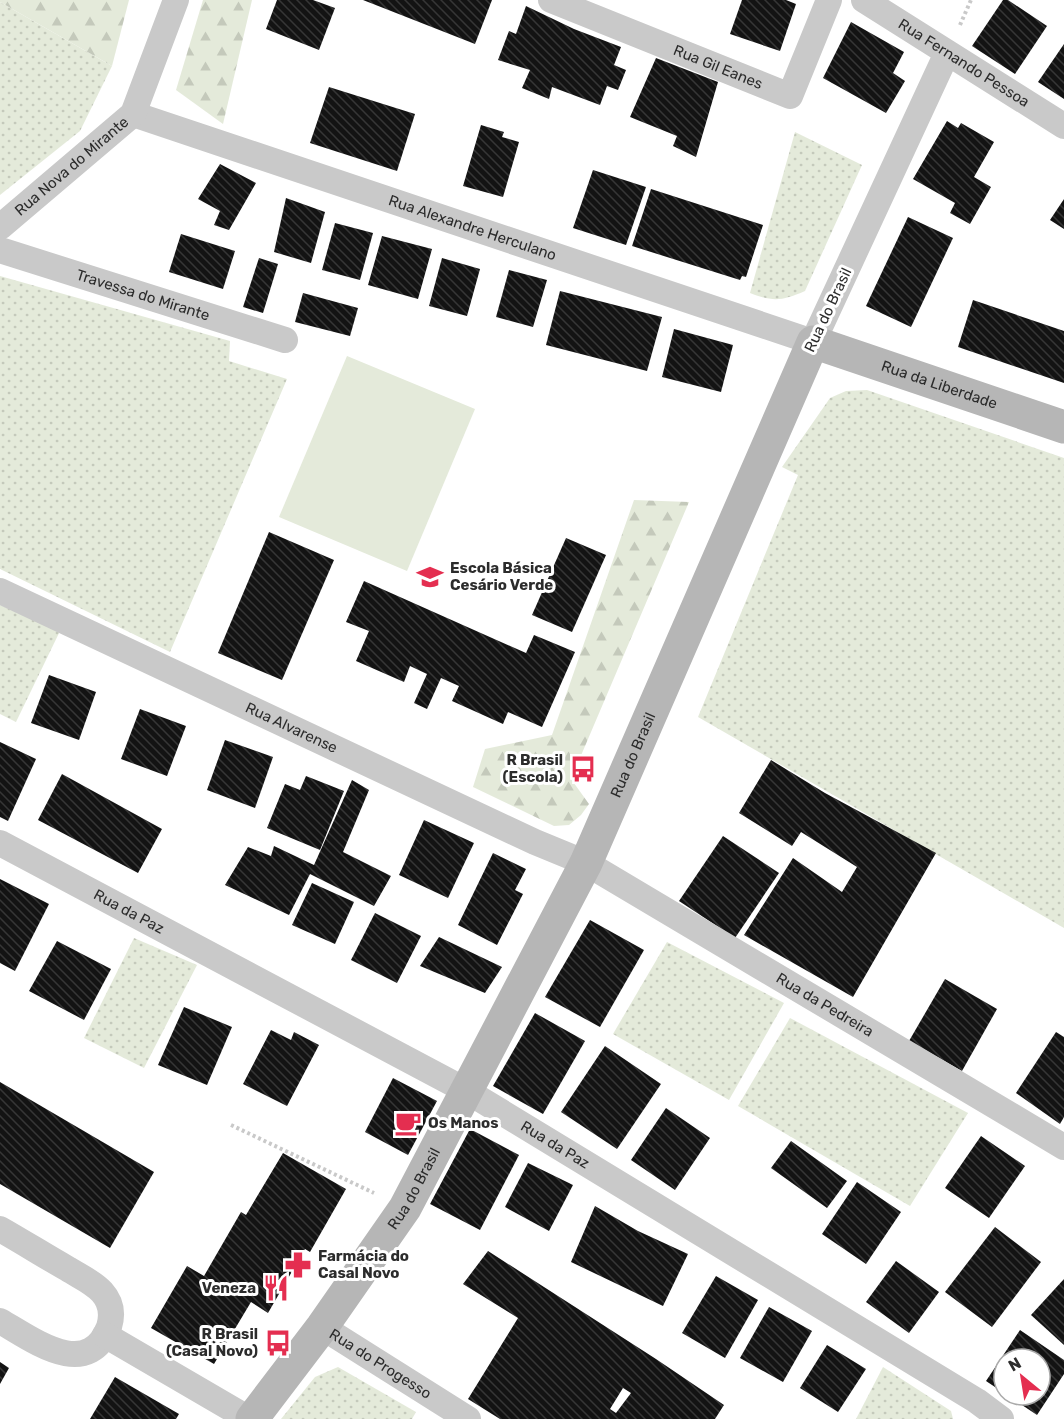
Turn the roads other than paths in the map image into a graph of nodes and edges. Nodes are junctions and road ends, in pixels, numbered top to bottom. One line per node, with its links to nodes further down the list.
1 (176, 0): 6 (street, Rua Nova do Mirante)
2 (551, 0): 3 (street, Rua Gil Eanes)
3 (829, 0)
4 (864, 0): 5 (street, Rua Fernando Pessoa)
5 (947, 54): 7 (street, Rua Fernando Pessoa); 11 (street, Rua do Brasil)
6 (133, 114): 8 (street, Rua Nova do Mirante); 11 (street, Rua Alexandre Herculano)
7 (1064, 126)
8 (0, 227)
9 (0, 250): 10 (street, Travessa do Mirante)
10 (285, 340)
11 (813, 342): 12 (street, Rua da Liberdade); 15 (street, Rua do Brasil)
12 (1064, 428)
13 (0, 591): 15 (street, Rua Alvarense)
14 (0, 843): 16 (street, Rua da Paz)
15 (586, 863): 16 (street, Rua do Brasil); 17 (street, Rua da Pedreira)
16 (465, 1090): 20 (street, Rua do Brasil); 22 (street, Rua da Paz)
17 (1064, 1147)
18 (0, 1229): 21 (street)
19 (0, 1321): 21 (street)
20 (322, 1327): 23 (street, Rua do Brasil); 24 (street, Rua do Progesso)
21 (105, 1335): 23 (street)
22 (973, 1410): 25 (street, Rua da Paz)
23 (250, 1419)
24 (468, 1419)
25 (1001, 1419)

